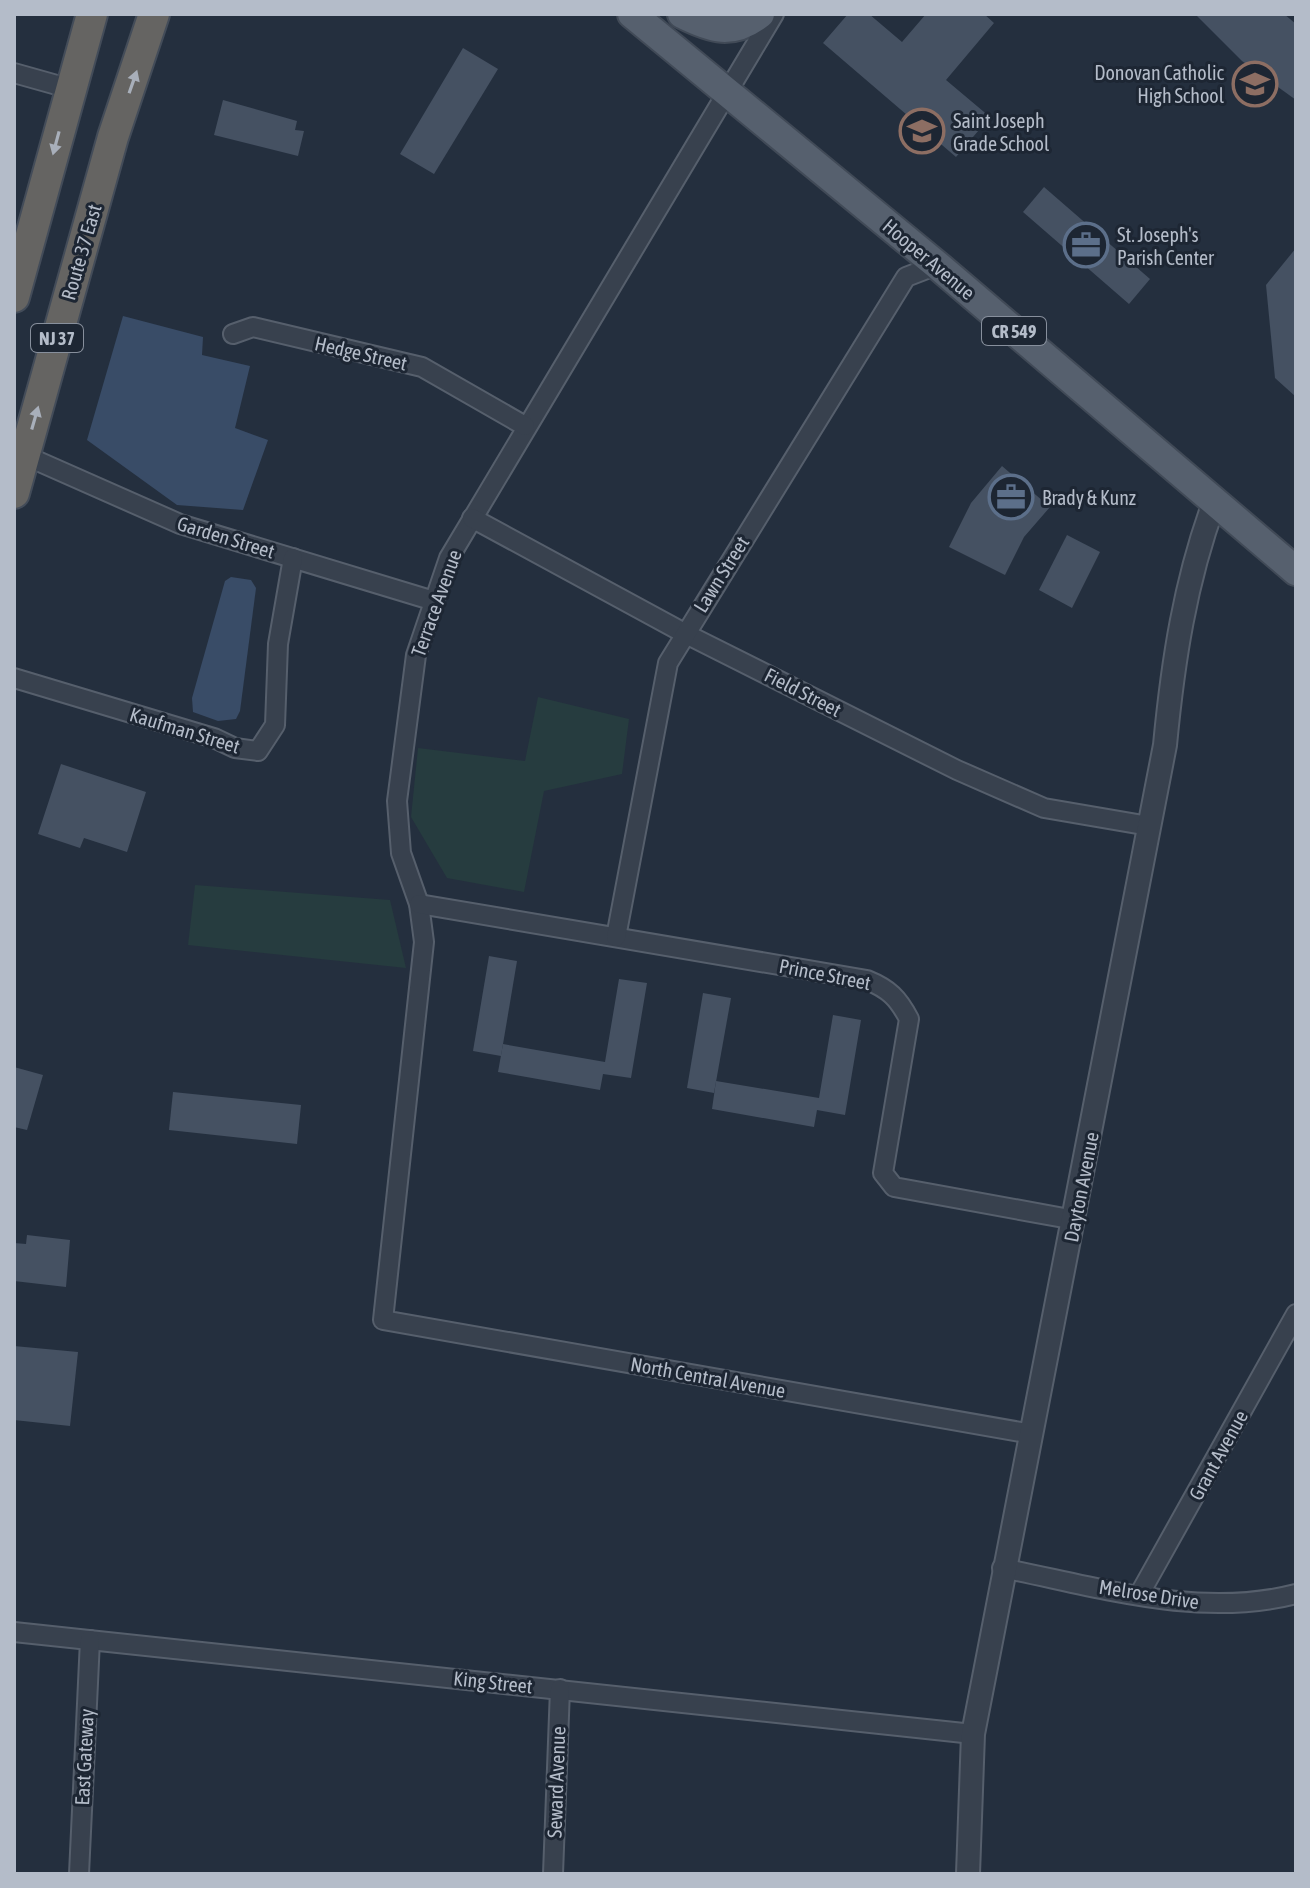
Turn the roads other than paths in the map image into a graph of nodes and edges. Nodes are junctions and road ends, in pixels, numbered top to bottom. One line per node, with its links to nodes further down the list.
1 (92, 14): 8 (highway)
2 (154, 14): 14 (highway, Route 37 East / NJ 37, one-way to 2)
3 (632, 14): 9 (main road, Hooper Avenue / CR 549)
4 (682, 14): 5 (main road)
5 (760, 14)
6 (774, 14): 9 (street, Terrace Avenue)
7 (14, 73): 8 (street)
8 (71, 89): 11 (highway, one-way to 11)
9 (728, 94): 10 (main road, Hooper Avenue / CR 549); 13 (street, Terrace Avenue)
10 (937, 265): 16 (main road, Hooper Avenue / CR 549); 21 (street, Lawn Street)
11 (14, 297)
12 (233, 334): 13 (street, Hedge Street)
13 (525, 426): 17 (street, Terrace Avenue)
14 (24, 455): 15 (highway, Route 37 East / NJ 37); 18 (street, Garden Street)
15 (14, 493)
16 (1214, 503): 19 (main road, Hooper Avenue / CR 549); 23 (street, Dayton Avenue)
17 (472, 518): 20 (street, Terrace Avenue); 21 (street, Field Street)
18 (293, 558): 20 (street, Garden Street); 22 (street, Kaufman Street)
19 (1296, 571)
20 (434, 601): 24 (street, Terrace Avenue)
21 (684, 633): 23 (street, Field Street); 25 (street, Lawn Street)
22 (14, 678)
23 (1149, 826): 26 (street, Dayton Avenue)
24 (419, 904): 25 (street, Prince Street); 28 (street, Terrace Avenue)
25 (616, 937): 26 (street, Prince Street)
26 (1075, 1220): 29 (street, Dayton Avenue)
27 (1296, 1314): 32 (street, Grant Avenue)
28 (383, 1320): 29 (street, North Central Avenue)
29 (1032, 1434): 30 (street, Dayton Avenue)
30 (1002, 1568): 32 (street, Melrose Drive); 36 (street, Dayton Avenue)
31 (1296, 1594): 32 (street, Melrose Drive)
32 (1139, 1595)
33 (14, 1632): 34 (street, King Street)
34 (90, 1640): 35 (street, King Street); 37 (street, East Gateway)
35 (560, 1689): 36 (street, King Street); 38 (street, Seward Avenue)
36 (973, 1734): 39 (street, Dayton Avenue)
37 (79, 1874)
38 (553, 1874)
39 (968, 1874)

